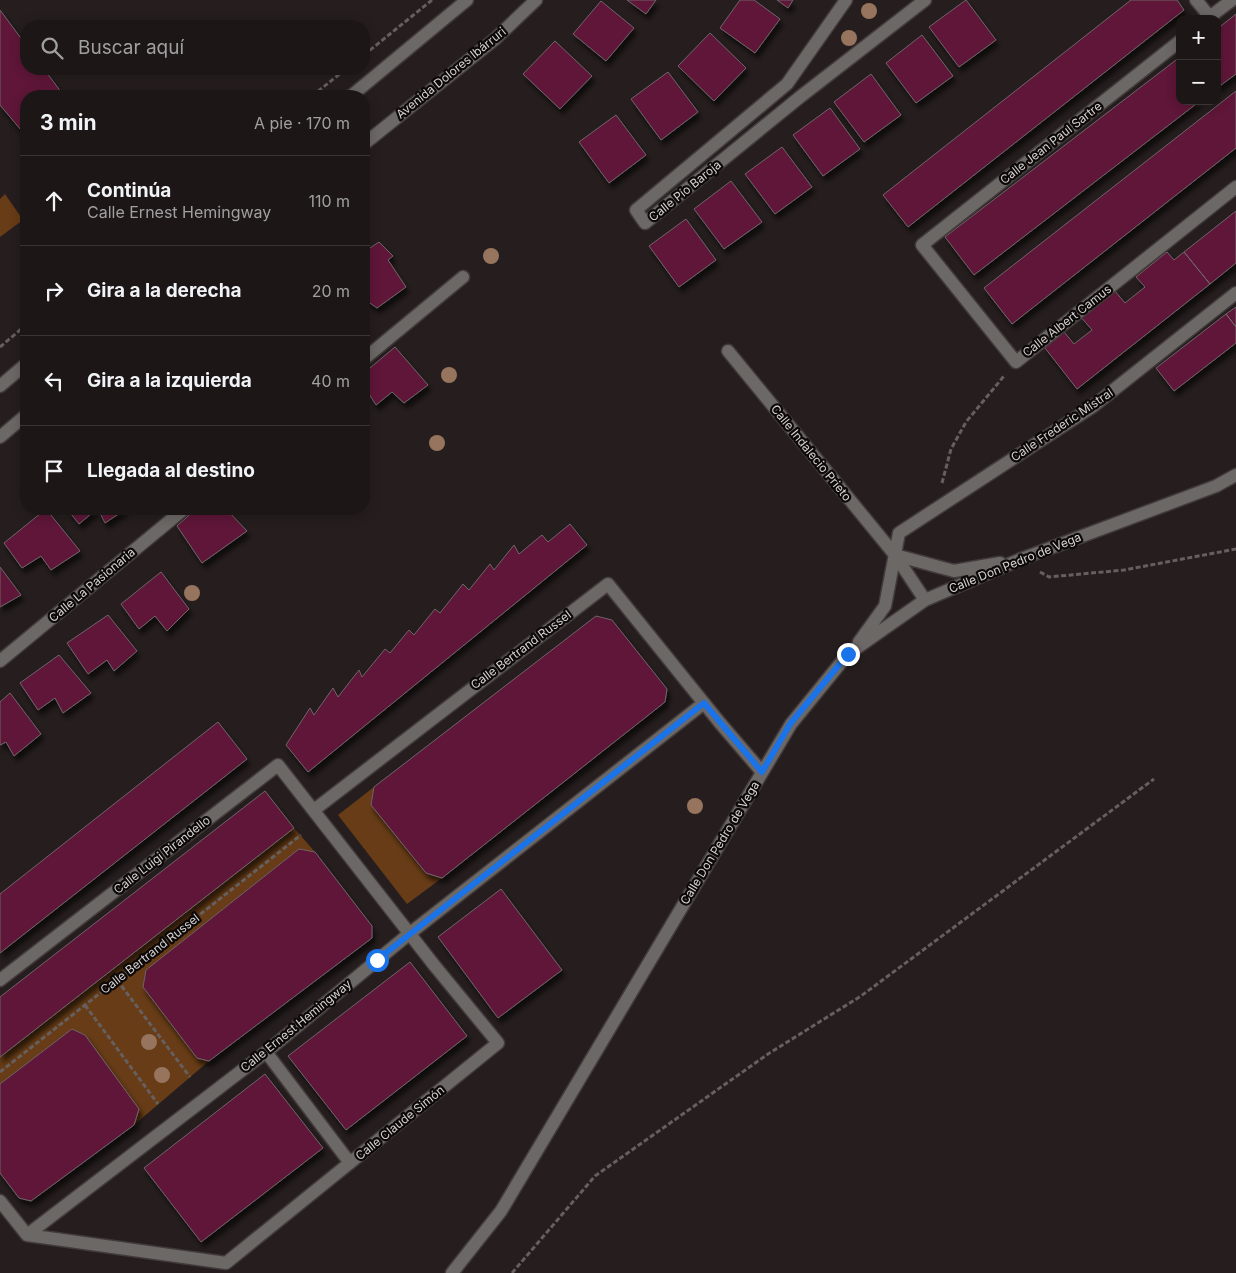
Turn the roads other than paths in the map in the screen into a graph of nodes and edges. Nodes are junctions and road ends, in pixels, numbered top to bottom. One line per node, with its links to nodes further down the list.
1 (467, 0): 10 (street)
2 (536, 0): 11 (street, Avenida Dolores Ibárruri)
3 (846, 0): 4 (street, Calle Pío Baroja)
4 (925, 0)
5 (1196, 0): 7 (street)
6 (1232, 0): 8 (street)
7 (1206, 15)
8 (1212, 15)
9 (1176, 44): 13 (street, Calle Jean Paul Sartre)
10 (358, 90)
11 (370, 139)
12 (1236, 187): 13 (street, Calle Albert Camus)
13 (922, 245)
14 (463, 277): 17 (street)
15 (1236, 293): 24 (street, Calle Frederic Mistral)
16 (728, 351): 24 (street, Calle Indalecio Prieto)
17 (370, 354)
18 (20, 369): 19 (street)
19 (0, 386)
20 (20, 421): 21 (street)
21 (0, 436)
22 (1236, 475): 25 (street, Calle Don Pedro de Vega)
23 (177, 515): 28 (street, Calle La Pasionaria)
24 (895, 555): 25 (street); 26 (street, Calle Indalecio Prieto); 27 (street, Calle Frederic Mistral)
25 (1021, 559): 26 (street, Calle Don Pedro de Vega)
26 (925, 600): 27 (street, Calle Don Pedro de Vega)
27 (854, 650): 30 (street, Calle Don Pedro de Vega)
28 (0, 662)
29 (704, 703): 30 (street); 31 (street, Calle Bertrand Russel); 32 (street, Calle Ernest Hemingway)
30 (762, 772): 38 (street, Calle Don Pedro de Vega)
31 (314, 810): 32 (street, Calle Claude Simón); 33 (street, Calle Luigi Pirandello)
32 (409, 934): 34 (street, Calle Ernest Hemingway); 35 (street, Calle Claude Simón)
33 (0, 980)
34 (266, 1052): 35 (street); 37 (street, Calle Ernest Hemingway)
35 (350, 1163): 37 (street, Calle Claude Simón)
36 (0, 1201): 37 (street)
37 (27, 1235)
38 (452, 1273)

